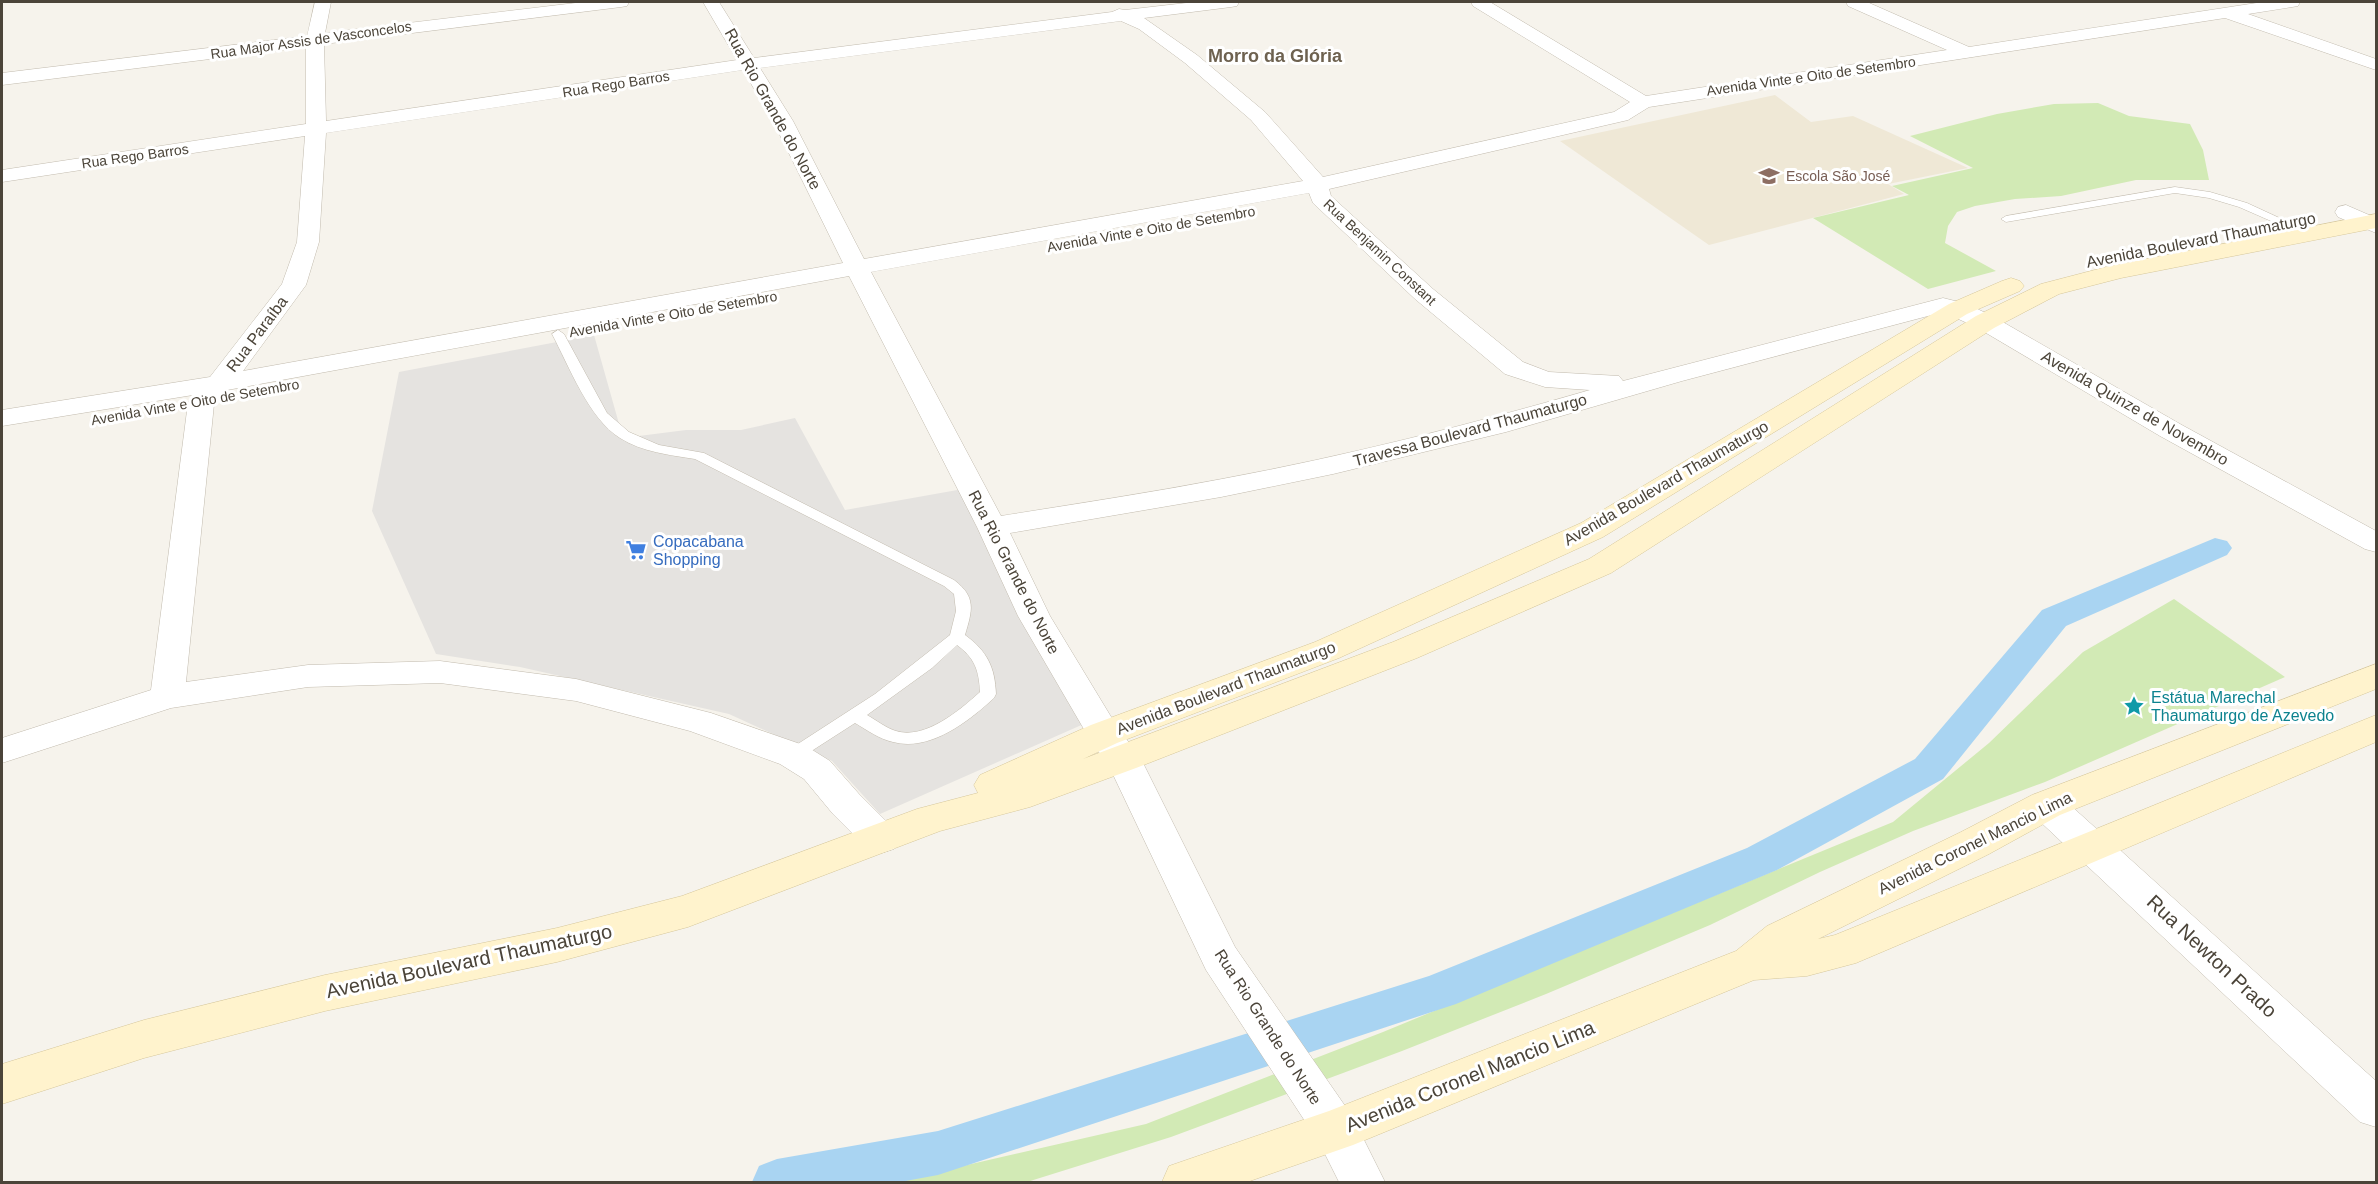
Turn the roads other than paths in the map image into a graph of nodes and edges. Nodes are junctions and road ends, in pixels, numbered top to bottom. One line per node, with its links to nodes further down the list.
1 (323, 2): 11 (street, Rua Paraíba)
2 (621, 2): 11 (street, Rua Major Assis de Vasconcelos)
3 (711, 2): 14 (street, Rua Rio Grande do Norte)
4 (1231, 2): 10 (street, Rua Rego Barros)
5 (1479, 2): 17 (street)
6 (1854, 2): 12 (street)
7 (2199, 2): 9 (street)
8 (2292, 2): 9 (street, Avenida Vinte e Oito de Setembro)
9 (2230, 8): 12 (street, Avenida Vinte e Oito de Setembro); 13 (street); 15 (street)
10 (1115, 9): 14 (street, Rua Rego Barros); 20 (street, Rua Benjamin Constant)
11 (315, 40): 16 (street, Rua Major Assis de Vasconcelos); 18 (street, Rua Paraíba)
12 (1967, 53): 17 (street, Avenida Vinte e Oito de Setembro)
13 (2376, 57)
14 (748, 64): 18 (street, Rua Rego Barros); 24 (street, Rua Rio Grande do Norte)
15 (2376, 65)
16 (2, 79)
17 (1643, 102): 20 (street, Avenida Vinte e Oito de Setembro)
18 (316, 129): 19 (street, Rua Rego Barros); 29 (street, Rua Paraíba)
19 (2, 176)
20 (1325, 187): 24 (street, Avenida Vinte e Oito de Setembro); 28 (street, Rua Benjamin Constant)
21 (2369, 217): 23 (main road, Avenida Boulevard Thaumaturgo)
22 (2006, 219): 23 (lane)
23 (2297, 228): 25 (main road, Avenida Boulevard Thaumaturgo)
24 (859, 274): 26 (street, Avenida Vinte e Oito de Setembro); 36 (street, Rua Rio Grande do Norte)
25 (1962, 312): 28 (street, Travessa Boulevard Thaumaturgo); 33 (main road, Avenida Boulevard Thaumaturgo); 34 (main road, Avenida Boulevard Thaumaturgo); 35 (street, Avenida Quinze de Novembro)
26 (607, 318): 27 (street, Avenida Vinte e Oito de Setembro); 29 (street, Avenida Vinte e Oito de Setembro)
27 (558, 334): 30 (street, Avenida Vinte e Oito de Setembro); 39 (lane)
28 (1673, 375): 36 (street, Travessa Boulevard Thaumaturgo)
29 (219, 383): 30 (street, Rua Paraíba); 31 (street, Avenida Vinte e Oito de Setembro)
30 (201, 403): 32 (street, Avenida Vinte e Oito de Setembro); 41 (street)
31 (2, 418)
32 (2, 434)
33 (1719, 453): 34 (main road); 44 (main road, Avenida Boulevard Thaumaturgo)
34 (1750, 470): 47 (main road, Avenida Boulevard Thaumaturgo)
35 (2285, 494): 37 (street, Avenida Quinze de Novembro); 38 (street, Avenida Quinze de Novembro)
36 (992, 527): 44 (street, Rua Rio Grande do Norte)
37 (2376, 543)
38 (2376, 553)
39 (957, 637): 42 (lane); 42 (lane)
40 (2376, 676): 48 (main road, Avenida Coronel Mancio Lima)
41 (166, 697): 45 (street); 46 (street)
42 (854, 715): 46 (lane)
43 (2376, 728): 51 (main road, Avenida Coronel Mancio Lima)
44 (1104, 734): 47 (street, Rua Rio Grande do Norte); 49 (main road, Avenida Boulevard Thaumaturgo)
45 (2, 751)
46 (793, 755): 50 (street)
47 (1123, 759): 49 (main road, Avenida Boulevard Thaumaturgo); 55 (street, Rua Rio Grande do Norte)
48 (2046, 805): 51 (street, Rua Newton Prado); 52 (main road, Avenida Coronel Mancio Lima)
49 (931, 819): 50 (main road, Avenida Boulevard Thaumaturgo)
50 (881, 839): 53 (main road, Avenida Boulevard Thaumaturgo)
51 (2092, 846): 52 (main road, Avenida Coronel Mancio Lima); 54 (street, Rua Newton Prado)
52 (1751, 963): 55 (main road, Avenida Coronel Mancio Lima)
53 (2, 1084)
54 (2376, 1108)
55 (1336, 1130): 56 (main road, Avenida Coronel Mancio Lima); 57 (street, Rua Rio Grande do Norte)
56 (1186, 1182)
57 (1362, 1182)

